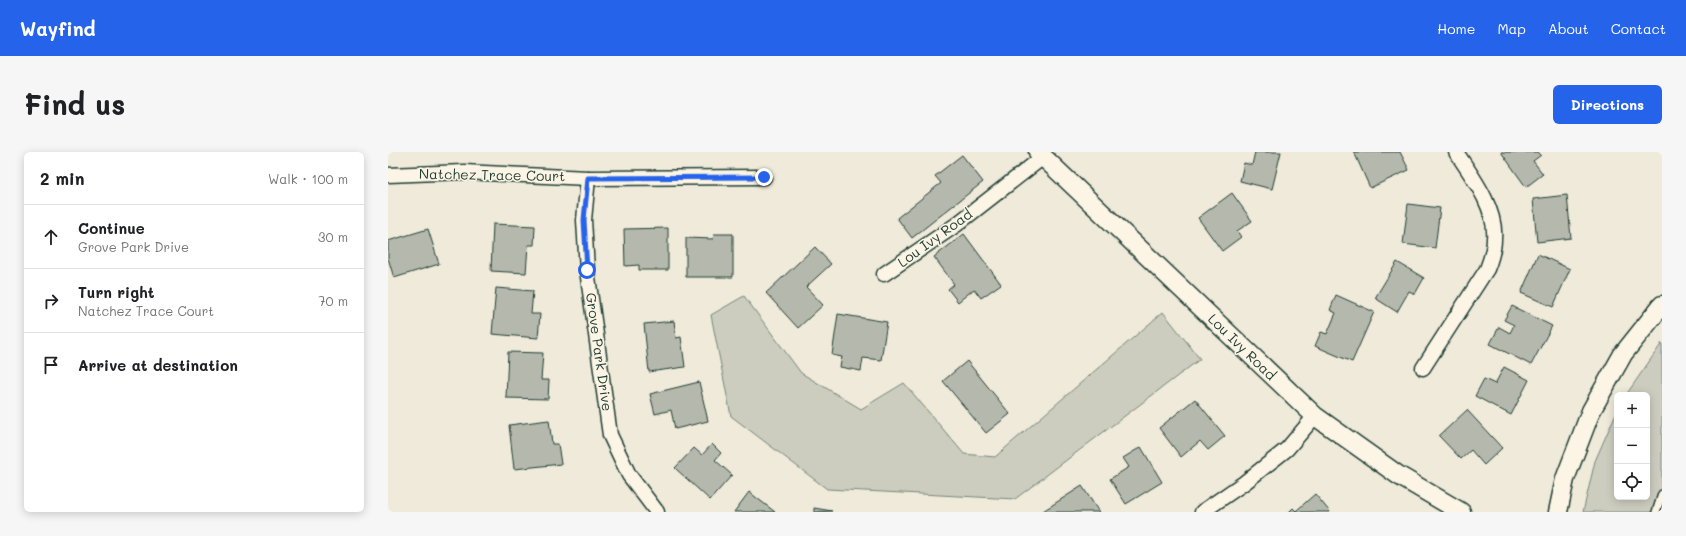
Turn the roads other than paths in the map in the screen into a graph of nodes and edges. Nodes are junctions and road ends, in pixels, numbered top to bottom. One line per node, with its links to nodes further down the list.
1 (1456, 152): 8 (street)
2 (1040, 154): 6 (street, Lou Ivy Road); 9 (street, Lou Ivy Road)
3 (388, 175): 5 (street, Natchez Trace Court)
4 (764, 177): 5 (street, Natchez Trace Court)
5 (588, 178): 11 (street, Grove Park Drive)
6 (884, 274)
7 (1662, 305): 14 (street)
8 (1423, 368)
9 (1315, 416): 12 (street); 13 (street, Lou Ivy Road)
10 (1662, 494): 15 (lane)
11 (657, 512)
12 (1202, 512)
13 (1462, 512)
14 (1558, 512)
15 (1656, 512)

